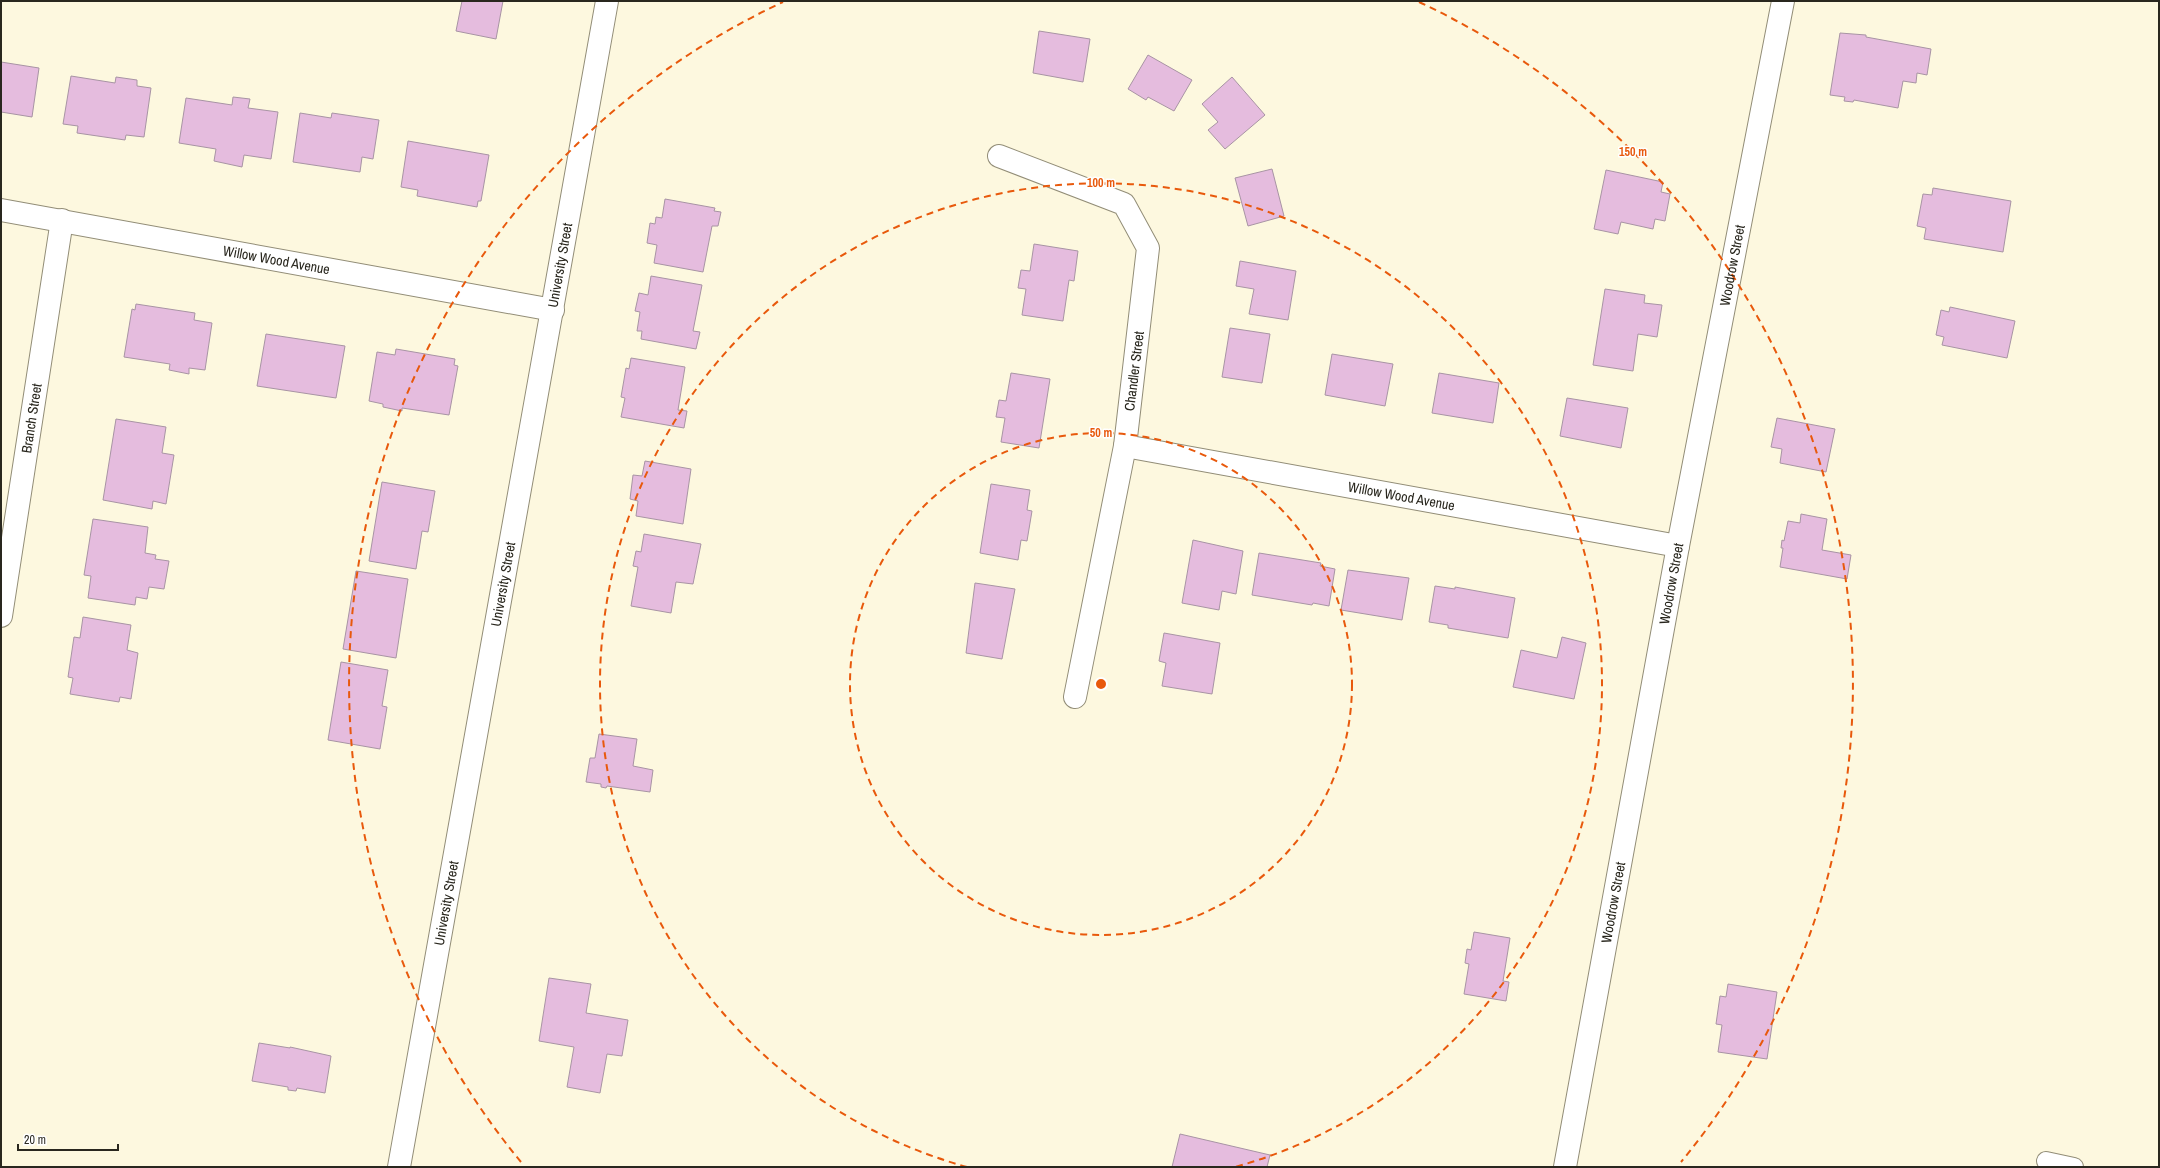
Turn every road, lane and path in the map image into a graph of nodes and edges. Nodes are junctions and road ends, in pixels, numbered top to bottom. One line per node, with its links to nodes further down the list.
1 (607, 1): 6 (street, University Street)
2 (1783, 1): 8 (street, Woodrow Street)
3 (999, 156): 7 (street, Chandler Street)
4 (1, 210): 5 (street, Willow Wood Avenue)
5 (62, 220): 6 (street, Willow Wood Avenue); 9 (street, Branch Street)
6 (553, 310): 12 (street, University Street)
7 (1125, 446): 8 (street, Willow Wood Avenue); 10 (street, Chandler Street)
8 (1678, 546): 13 (street, Woodrow Street)
9 (1, 616)
10 (1075, 697)
11 (2046, 1161): 14 (lane)
12 (399, 1167)
13 (1565, 1167)
14 (2074, 1167)

